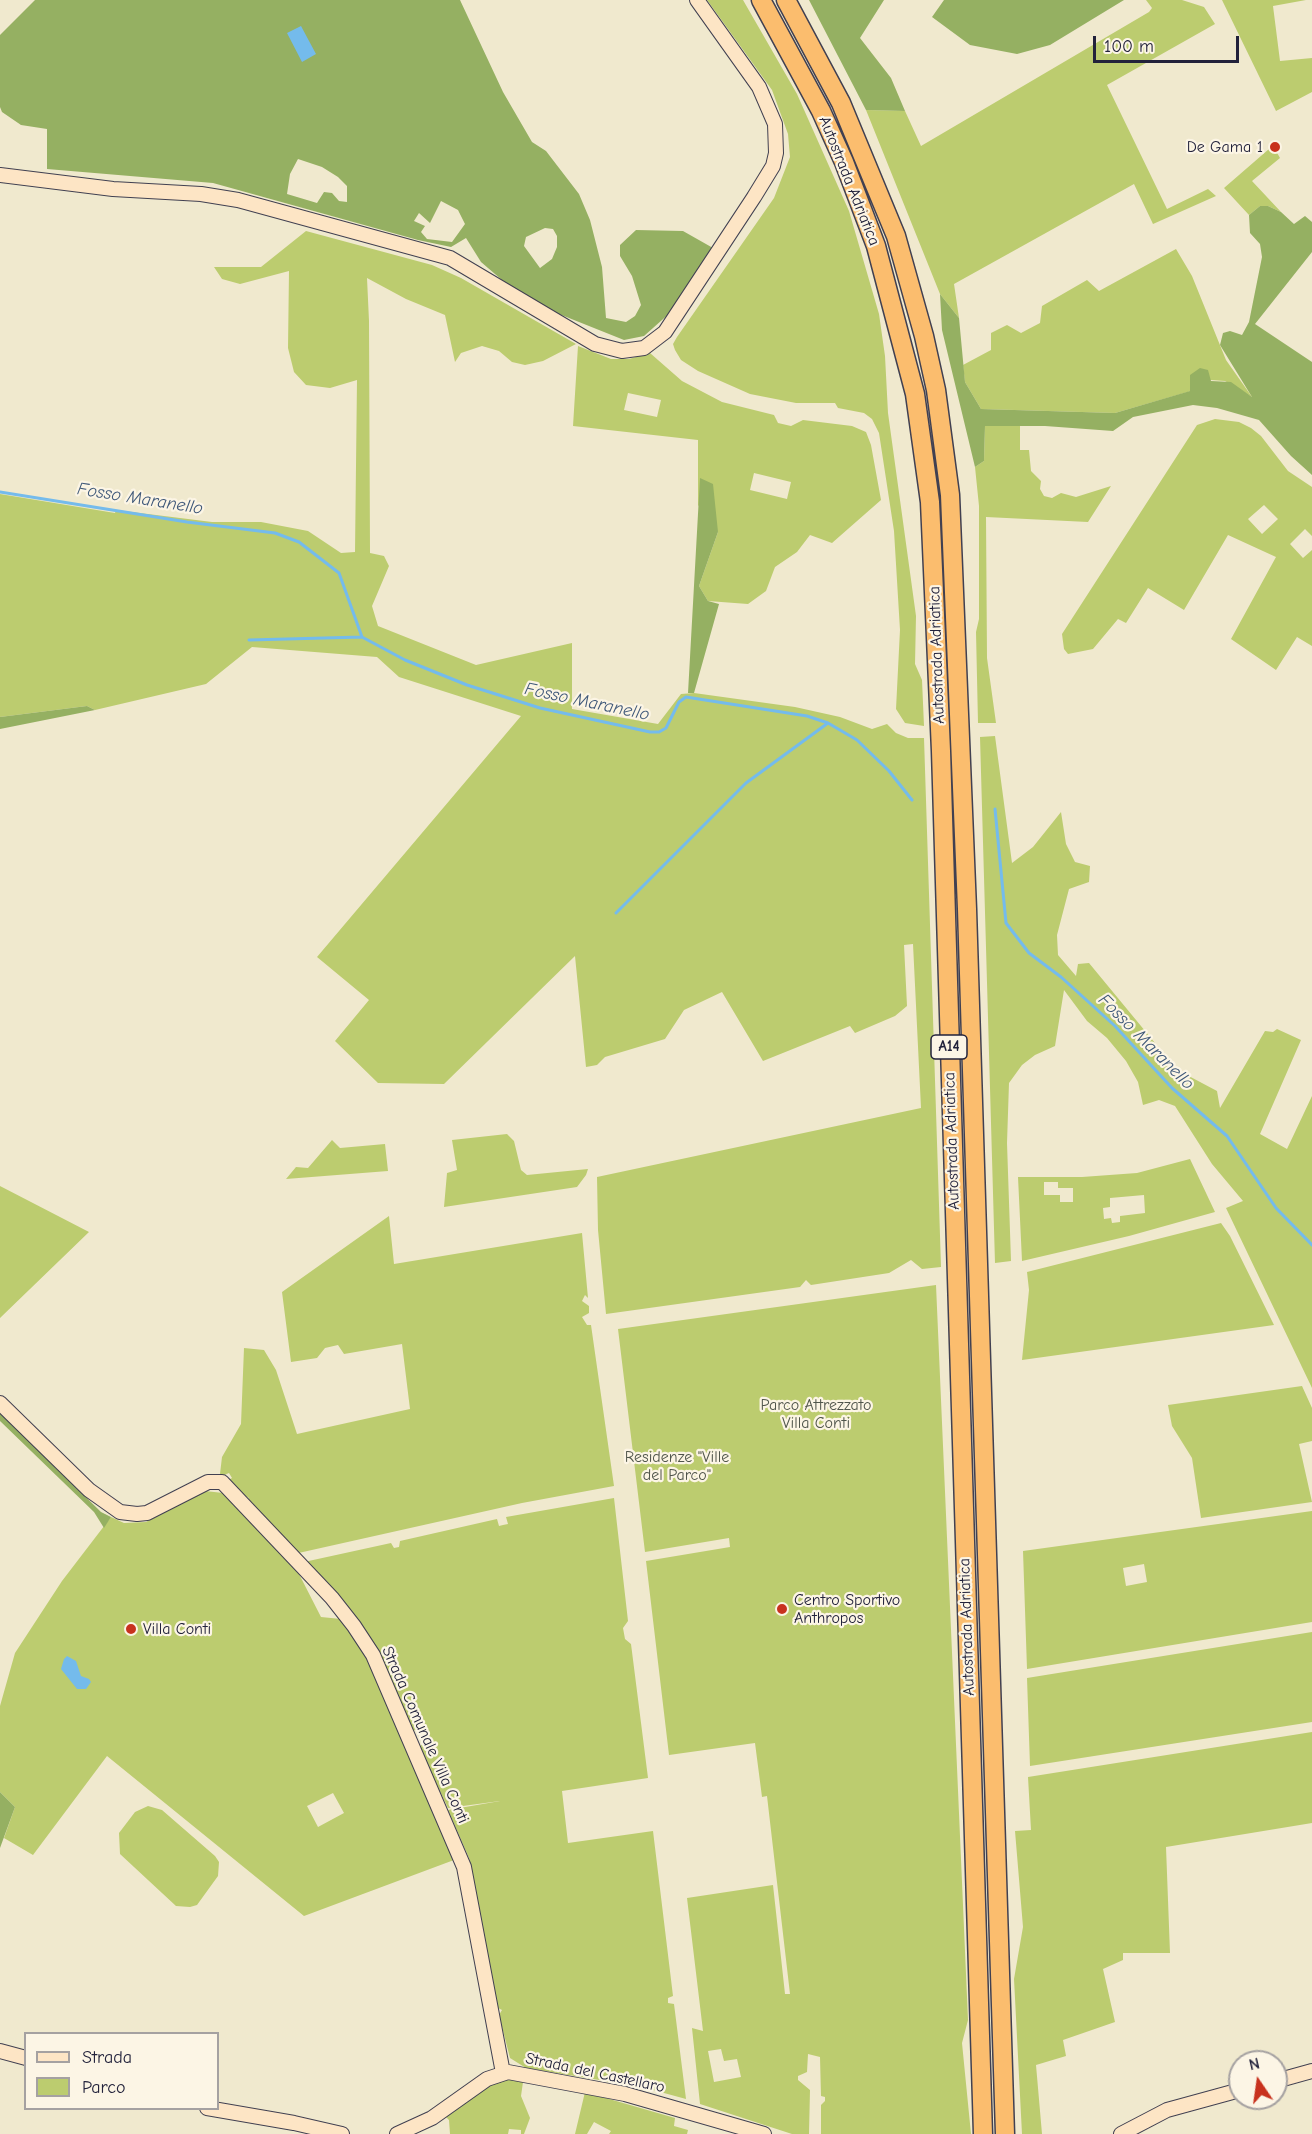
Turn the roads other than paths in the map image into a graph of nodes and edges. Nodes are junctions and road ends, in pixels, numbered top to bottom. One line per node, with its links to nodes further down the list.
1 (697, 0): 4 (street)
2 (761, 0): 16 (highway, Autostrada Adriatica / A14)
3 (786, 0): 17 (highway, Autostrada Adriatica / A14)
4 (0, 175)
5 (0, 1403): 9 (street, Strada Comunale Villa Conti)
6 (0, 2051): 7 (street)
7 (24, 2057)
8 (1312, 2072): 10 (street)
9 (503, 2073): 14 (street, Strada del Castellaro); 15 (street, Strada del Castellaro)
10 (1288, 2078)
11 (1228, 2093): 18 (street)
12 (213, 2110): 13 (street)
13 (342, 2134)
14 (397, 2134)
15 (764, 2134)
16 (983, 2134)
17 (1005, 2134)
18 (1121, 2134)

